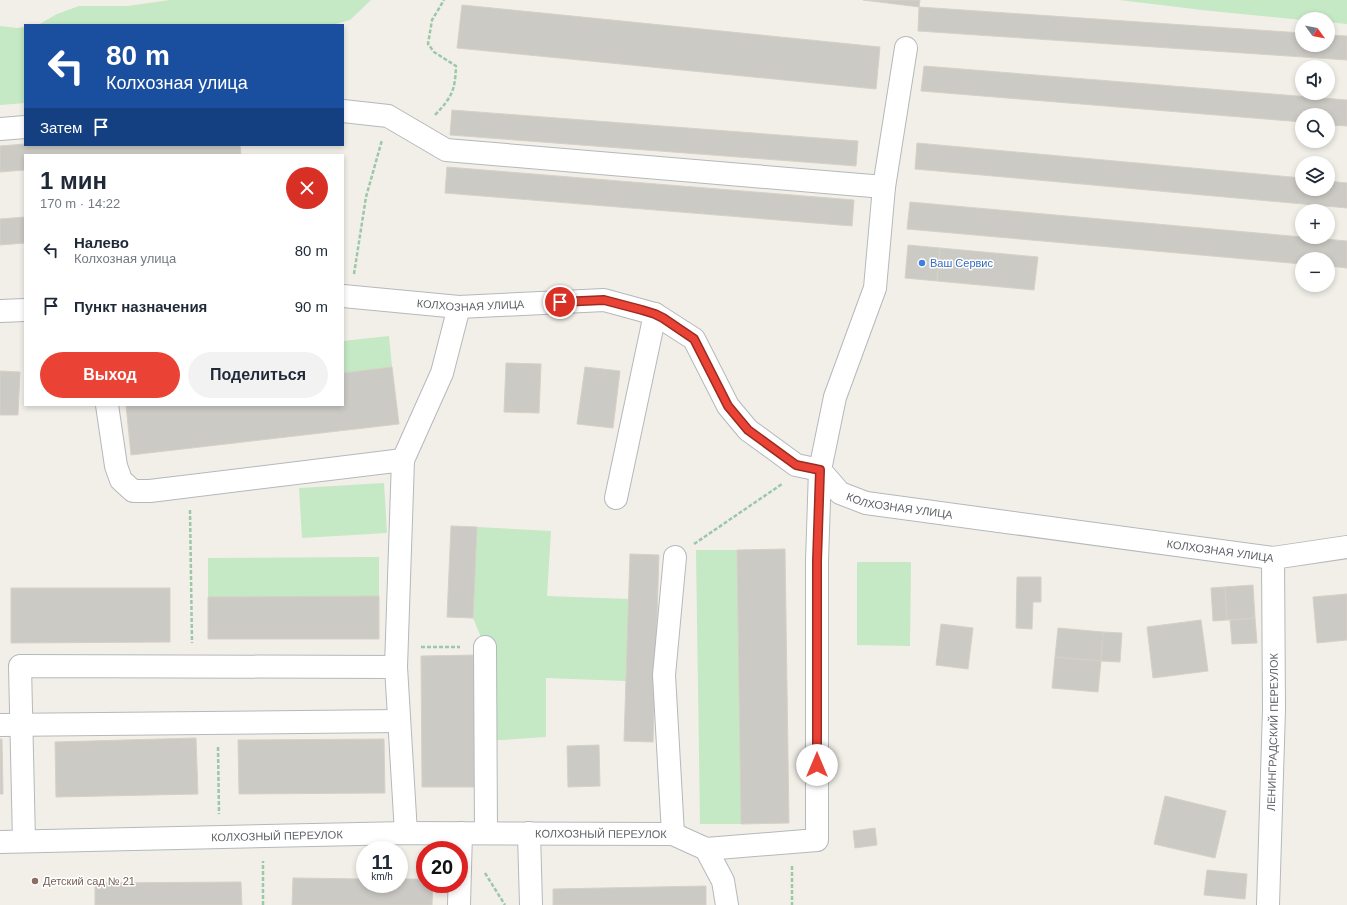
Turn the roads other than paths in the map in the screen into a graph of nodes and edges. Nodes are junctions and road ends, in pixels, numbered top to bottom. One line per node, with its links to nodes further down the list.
1 (906, 48): 5 (street)
2 (344, 111): 5 (street)
3 (24, 127): 4 (street)
4 (0, 129)
5 (884, 187): 13 (street)
6 (347, 296): 7 (street, КОЛХОЗНАЯ УЛИЦА)
7 (459, 307): 10 (street, КОЛХОЗНАЯ УЛИЦА); 12 (street)
8 (24, 310): 9 (street)
9 (0, 311)
10 (655, 314): 13 (street, КОЛХОЗНАЯ УЛИЦА); 14 (street)
11 (107, 406): 12 (street)
12 (403, 460): 19 (street)
13 (820, 470): 17 (street, КОЛХОЗНАЯ УЛИЦА); 30 (street)
14 (616, 498)
15 (1347, 547): 17 (street, КОЛХОЗНАЯ УЛИЦА)
16 (675, 557): 27 (street)
17 (1273, 558): 34 (street, ЛЕНИНГРАДСКИЙ ПЕРЕУЛОК)
18 (485, 647): 25 (street)
19 (396, 657): 20 (street); 21 (street)
20 (399, 721): 21 (street); 23 (street)
21 (22, 724): 22 (street); 28 (street)
22 (0, 725)
23 (406, 833): 24 (street, КОЛХОЗНЫЙ ПЕРЕУЛОК); 28 (street, КОЛХОЗНЫЙ ПЕРЕУЛОК)
24 (461, 833): 25 (street, КОЛХОЗНЫЙ ПЕРЕУЛОК); 31 (street)
25 (486, 833): 26 (street, КОЛХОЗНЫЙ ПЕРЕУЛОК)
26 (529, 833): 27 (street, КОЛХОЗНЫЙ ПЕРЕУЛОК); 32 (street)
27 (673, 834): 30 (street)
28 (24, 841): 29 (street, КОЛХОЗНЫЙ ПЕРЕУЛОК)
29 (0, 842)
30 (706, 849): 33 (street)
31 (460, 905)
32 (530, 905)
33 (727, 905)
34 (1268, 905)

